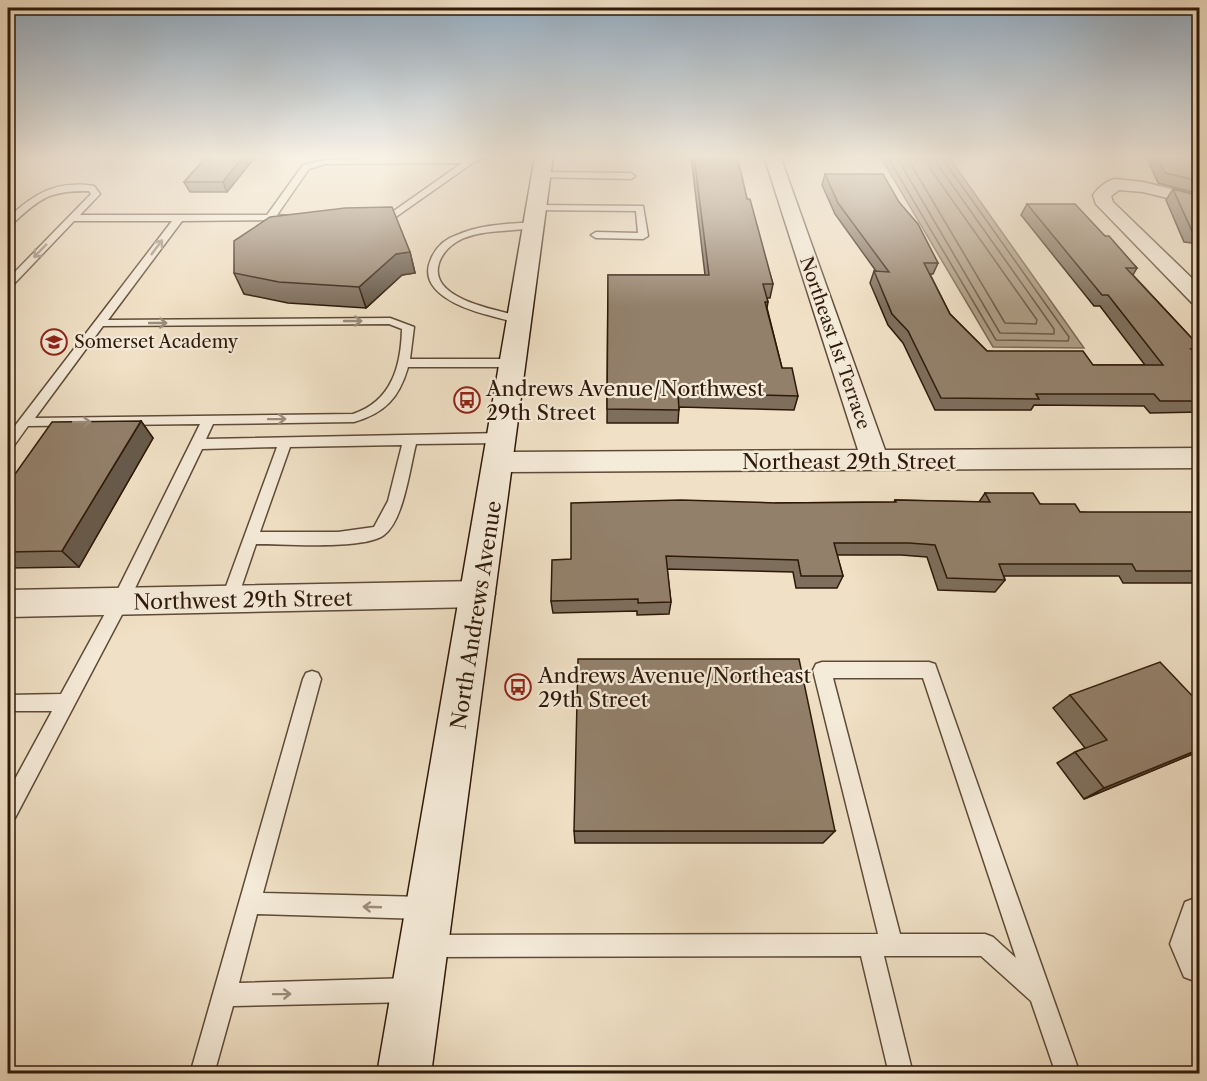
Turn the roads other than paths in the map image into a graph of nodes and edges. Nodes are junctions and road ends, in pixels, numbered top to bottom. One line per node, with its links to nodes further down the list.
1 (26, 206): 14 (lane)
2 (84, 206): 9 (lane)
3 (278, 206): 11 (lane)
4 (406, 206): 13 (lane)
5 (537, 206): 8 (main road, North Andrews Avenue)
6 (789, 206): 30 (street, Northeast 1st Terrace)
7 (1107, 206): 17 (street)
8 (535, 217): 15 (lane); 18 (main road, North Andrews Avenue); 18 (lane)
9 (72, 218): 10 (lane); 16 (lane, one-way to 16)
10 (179, 218): 11 (lane); 19 (lane, one-way to 10)
11 (270, 218): 12 (lane)
12 (303, 218)
13 (368, 218)
14 (8, 223)
15 (596, 235)
16 (8, 284)
17 (1200, 298)
18 (520, 320): 21 (main road, North Andrews Avenue)
19 (99, 323): 20 (lane, one-way to 20); 23 (lane)
20 (402, 363): 21 (lane); 22 (lane, one-way to 20)
21 (513, 363): 28 (main road, North Andrews Avenue)
22 (210, 420): 23 (lane, one-way to 22); 27 (lane)
23 (24, 422): 26 (lane)
24 (410, 440): 25 (lane); 28 (lane); 31 (lane)
25 (285, 442): 27 (lane); 31 (lane)
26 (8, 444)
27 (198, 444): 34 (lane)
28 (501, 450): 30 (street, Northeast 29th Street); 32 (main road, North Andrews Avenue)
29 (1200, 458): 30 (street, Northeast 29th Street)
30 (875, 461)
31 (251, 538): 33 (lane)
32 (479, 594): 33 (street, Northwest 29th Street); 42 (main road, North Andrews Avenue)
33 (229, 600): 34 (street, Northwest 29th Street)
34 (120, 602): 35 (street, Northwest 29th Street); 37 (lane)
35 (8, 604)
36 (312, 679): 40 (lane)
37 (66, 702): 38 (lane); 39 (lane)
38 (8, 703)
39 (8, 811)
40 (249, 903): 42 (lane, one-way to 40); 47 (lane)
41 (1200, 917): 44 (street)
42 (427, 927): 43 (lane); 45 (main road, North Andrews Avenue)
43 (881, 946): 46 (lane); 46 (lane); 50 (lane)
44 (1200, 961)
45 (417, 990): 47 (lane, one-way to 45); 49 (main road, North Andrews Avenue)
46 (1040, 994): 51 (lane)
47 (223, 995): 48 (lane)
48 (202, 1074)
49 (404, 1074)
50 (901, 1074)
51 (1068, 1074)

